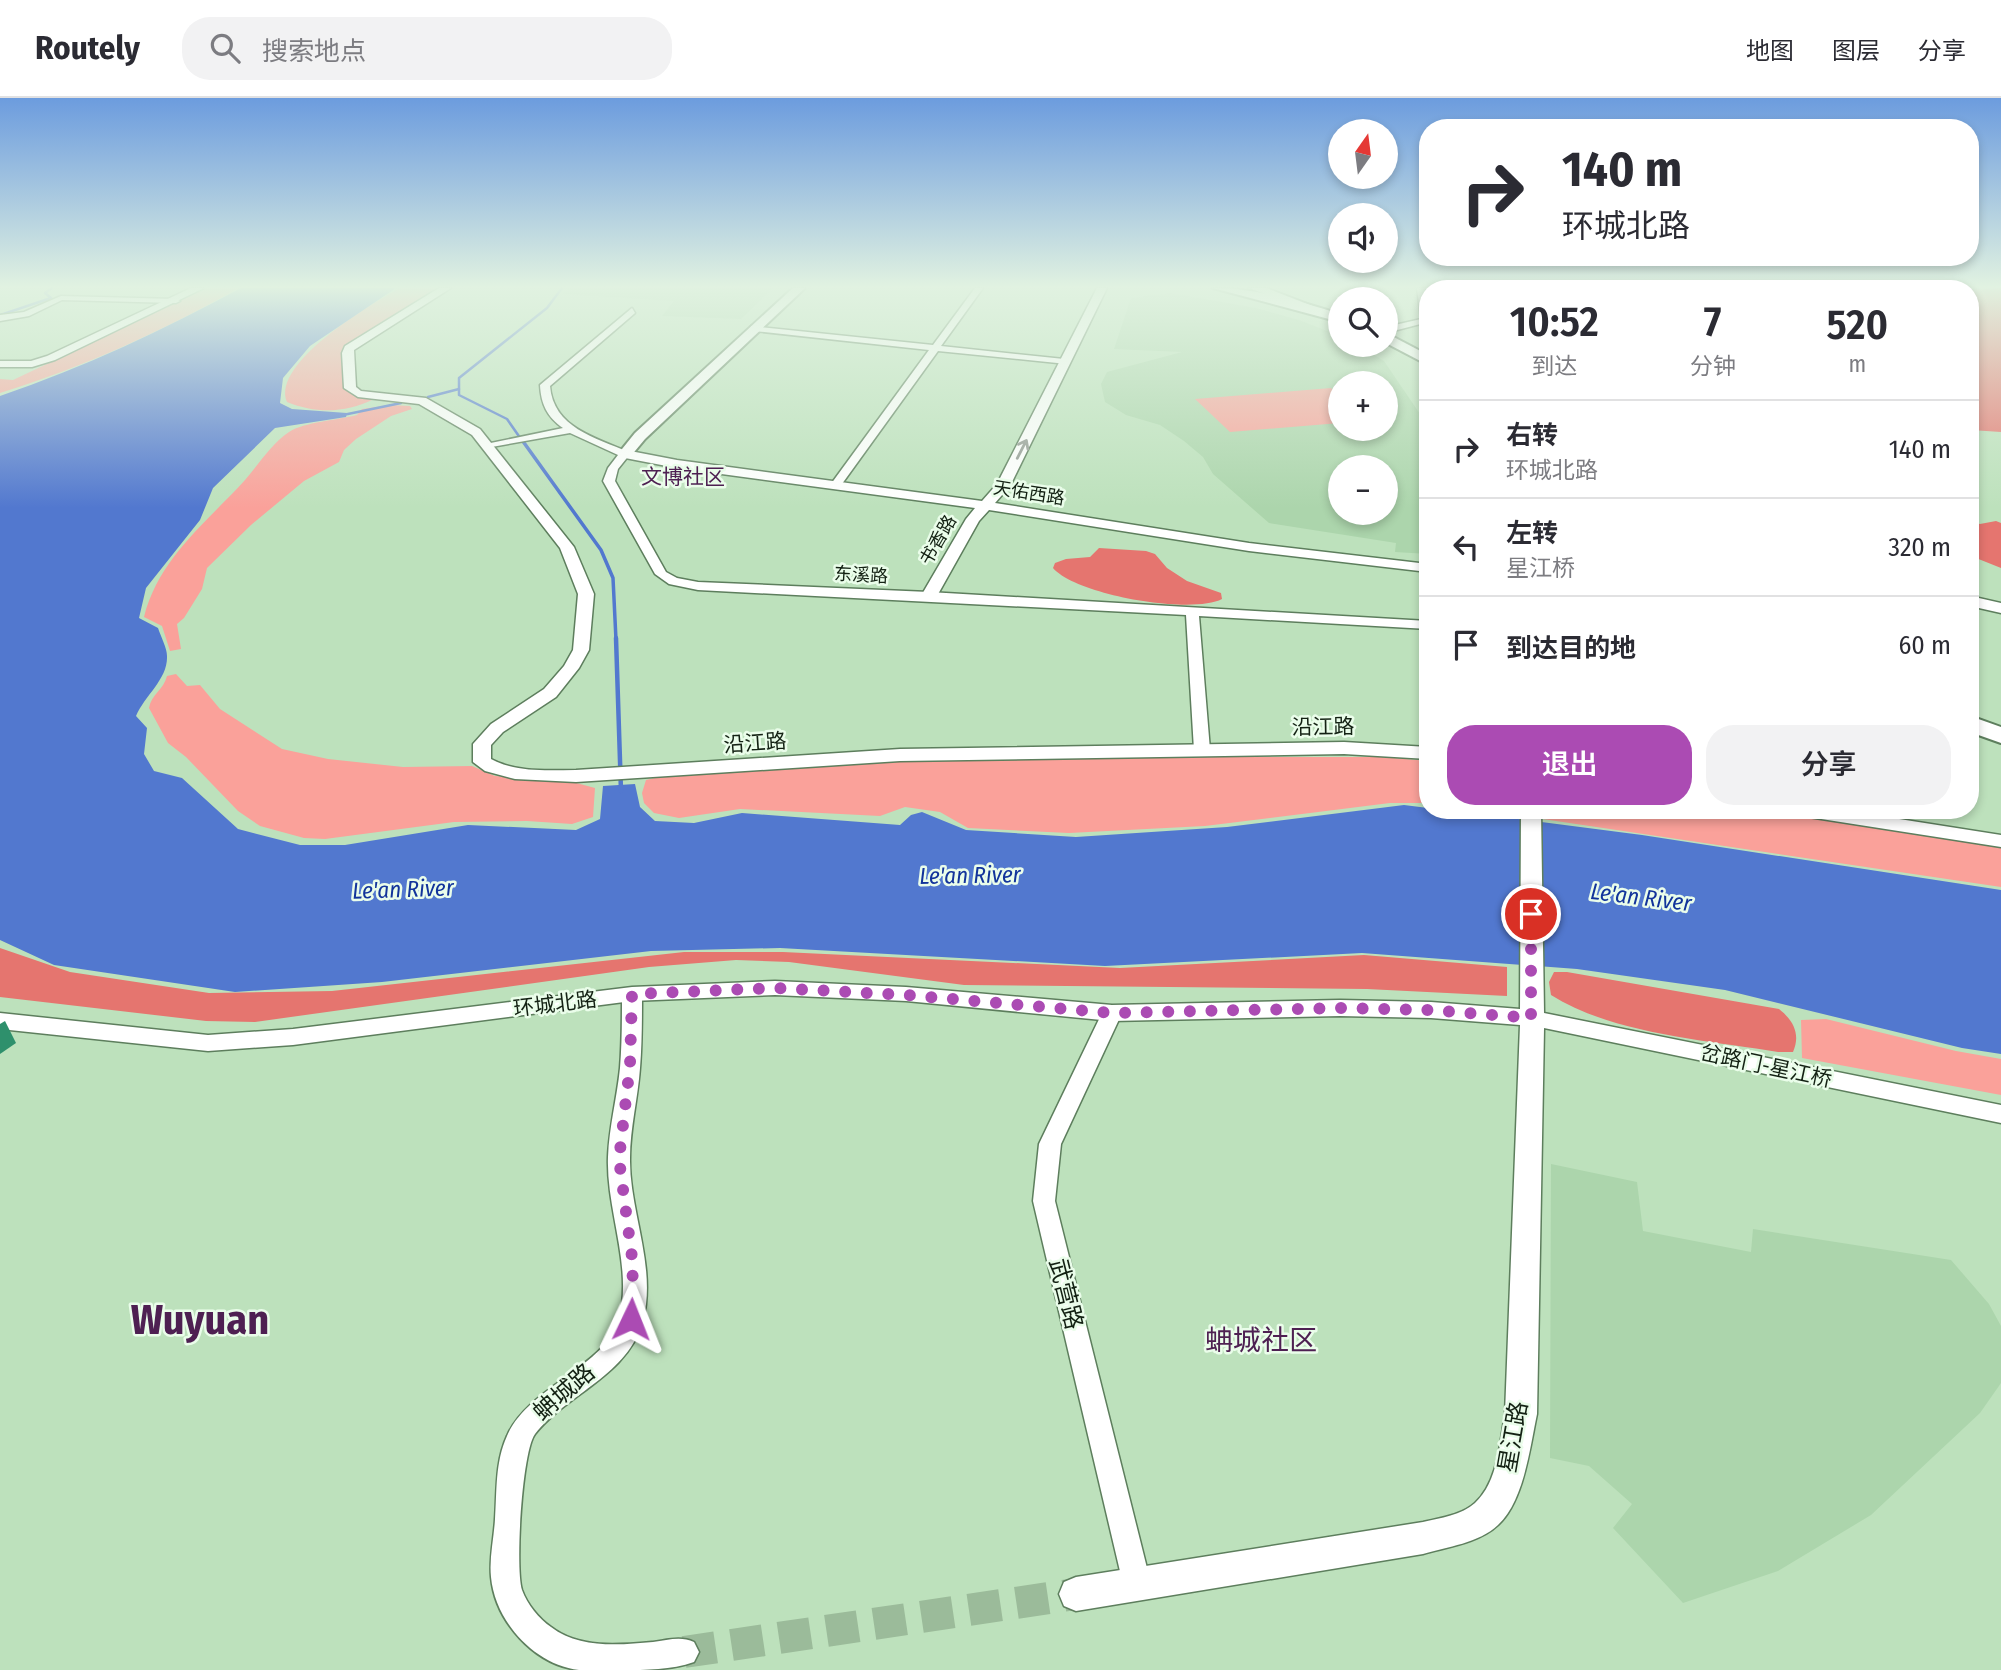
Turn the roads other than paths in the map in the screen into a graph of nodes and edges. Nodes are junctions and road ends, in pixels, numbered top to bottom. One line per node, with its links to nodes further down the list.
1 (38, 361): 8 (street)
2 (347, 361): 10 (street)
3 (573, 361): 9 (street)
4 (719, 361): 11 (main road)
5 (925, 361): 12 (street)
6 (1052, 361): 7 (street)
7 (1058, 362): 13 (street, 书香路)
8 (0, 365)
9 (570, 430): 10 (street); 11 (street)
10 (486, 445): 22 (street, 沿江路)
11 (625, 454): 12 (street, 天佑西路); 15 (street, 东溪路)
12 (835, 486): 13 (street, 天佑西路)
13 (984, 505): 14 (street, 天佑西路); 15 (street, 书香路)
14 (1419, 567)
15 (929, 596): 18 (street, 东溪路)
16 (1979, 603): 17 (street)
17 (2001, 608)
18 (1192, 611): 19 (street, 东溪路); 22 (street)
19 (1419, 624)
20 (1979, 727): 21 (main road)
21 (2001, 736)
22 (1202, 750): 23 (street, 沿江路)
23 (1419, 752)
24 (1531, 819): 29 (street, 星江路)
25 (1860, 819): 26 (street)
26 (2001, 841)
27 (632, 994): 28 (street, 环城北路); 30 (street, 环城北路); 34 (street, 蚺城路)
28 (1112, 1013): 29 (street, 环城北路); 32 (street, 武营路)
29 (1531, 1018): 31 (street, 岔路门-星江桥); 32 (street, 星江路)
30 (0, 1021)
31 (2001, 1114)
32 (1137, 1584): 33 (street, 星江路)
33 (1076, 1594)
34 (684, 1651)

